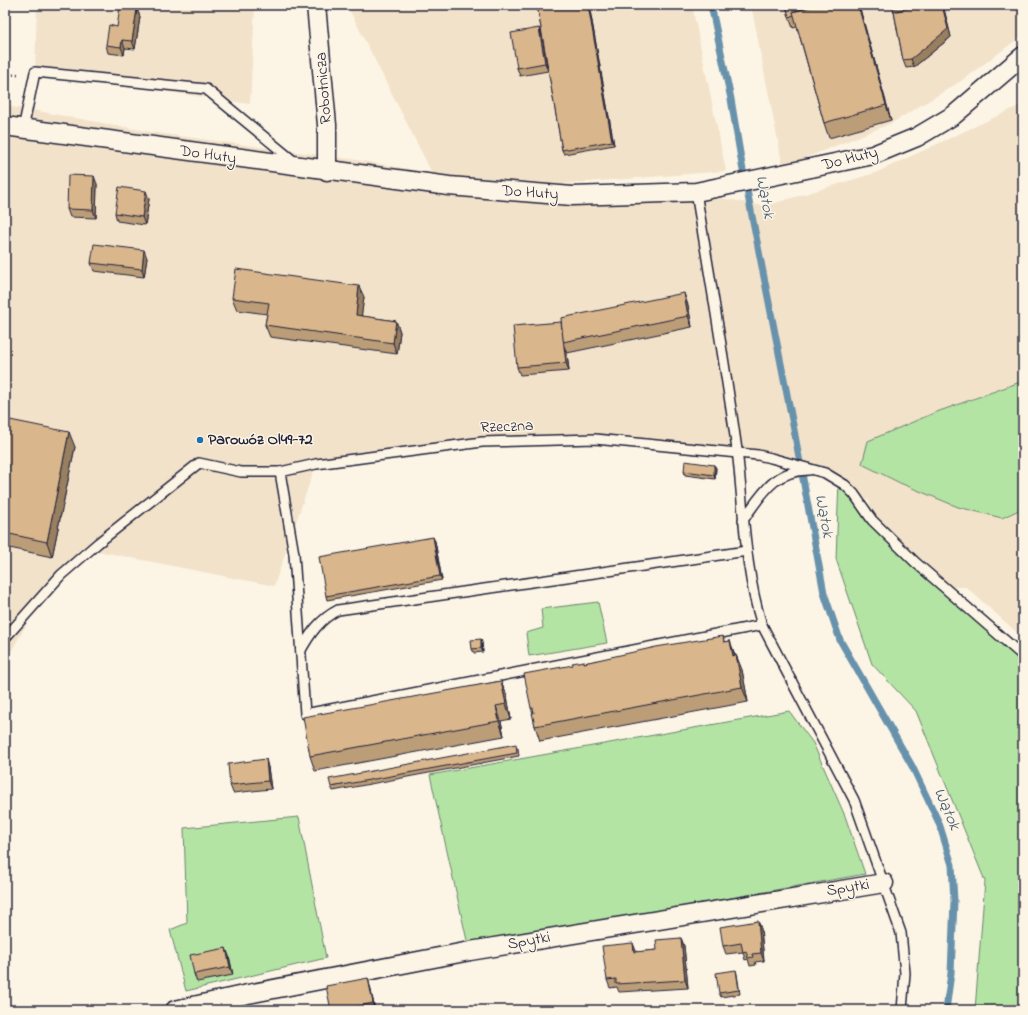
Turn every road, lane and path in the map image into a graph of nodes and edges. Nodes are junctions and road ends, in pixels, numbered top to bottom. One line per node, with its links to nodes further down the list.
1 (316, 5): 6 (street, Robotnicza)
2 (1023, 56): 7 (street, Do Huty)
3 (5, 126): 4 (street, Do Huty)
4 (23, 129): 5 (street, Do Huty); 5 (lane)
5 (302, 168): 6 (street, Do Huty)
6 (327, 171): 7 (street, Do Huty)
7 (696, 192): 8 (lane)
8 (737, 453): 9 (lane, Rzeczna); 10 (lane, Rzeczna); 11 (lane)
9 (816, 470): 11 (lane); 16 (lane, Rzeczna)
10 (280, 472): 14 (lane, Rzeczna); 15 (lane)
11 (743, 520): 12 (lane)
12 (747, 551): 13 (lane); 15 (lane)
13 (762, 625): 15 (lane); 17 (lane)
14 (5, 638)
15 (301, 650)
16 (1023, 656)
17 (884, 883): 18 (street, Spytki); 19 (lane)
18 (175, 1010)
19 (902, 1010)

